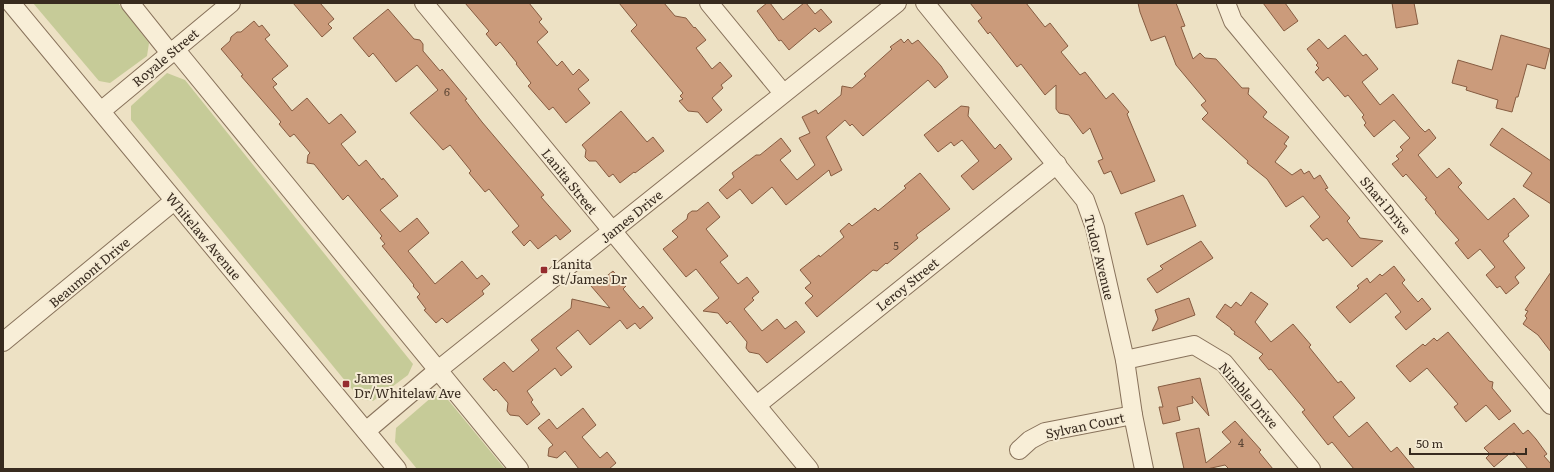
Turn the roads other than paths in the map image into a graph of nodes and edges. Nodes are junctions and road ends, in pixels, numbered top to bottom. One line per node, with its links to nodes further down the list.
1 (11, 3): 11 (street, Whitelaw Avenue)
2 (130, 3): 9 (street)
3 (231, 3): 9 (street, Royale Street)
4 (424, 3): 14 (street, Lanita Street)
5 (709, 3): 10 (street)
6 (897, 3): 10 (street, James Drive)
7 (925, 3): 12 (street, Tudor Avenue)
8 (1226, 3): 19 (street, Shari Drive)
9 (172, 51): 11 (street, Royale Street); 17 (street)
10 (783, 93): 14 (street, James Drive)
11 (101, 111): 13 (street, Whitelaw Avenue)
12 (1057, 164): 16 (street, Tudor Avenue); 18 (street, Leroy Street)
13 (174, 201): 15 (street, Beaumont Drive); 21 (street, Whitelaw Avenue)
14 (612, 231): 17 (street, James Drive); 18 (street, Lanita Street)
15 (3, 342)
16 (1125, 360): 20 (street, Tudor Avenue); 27 (street, Nimble Drive)
17 (438, 370): 21 (street, James Drive); 24 (street)
18 (757, 404): 25 (street, Lanita Street)
19 (1551, 405)
20 (1132, 415): 22 (street, Sylvan Court); 26 (street, Tudor Avenue)
21 (366, 431): 23 (street, Whitelaw Avenue)
22 (1018, 450)
23 (397, 469)
24 (519, 469)
25 (809, 469)
26 (1144, 469)
27 (1311, 469)

